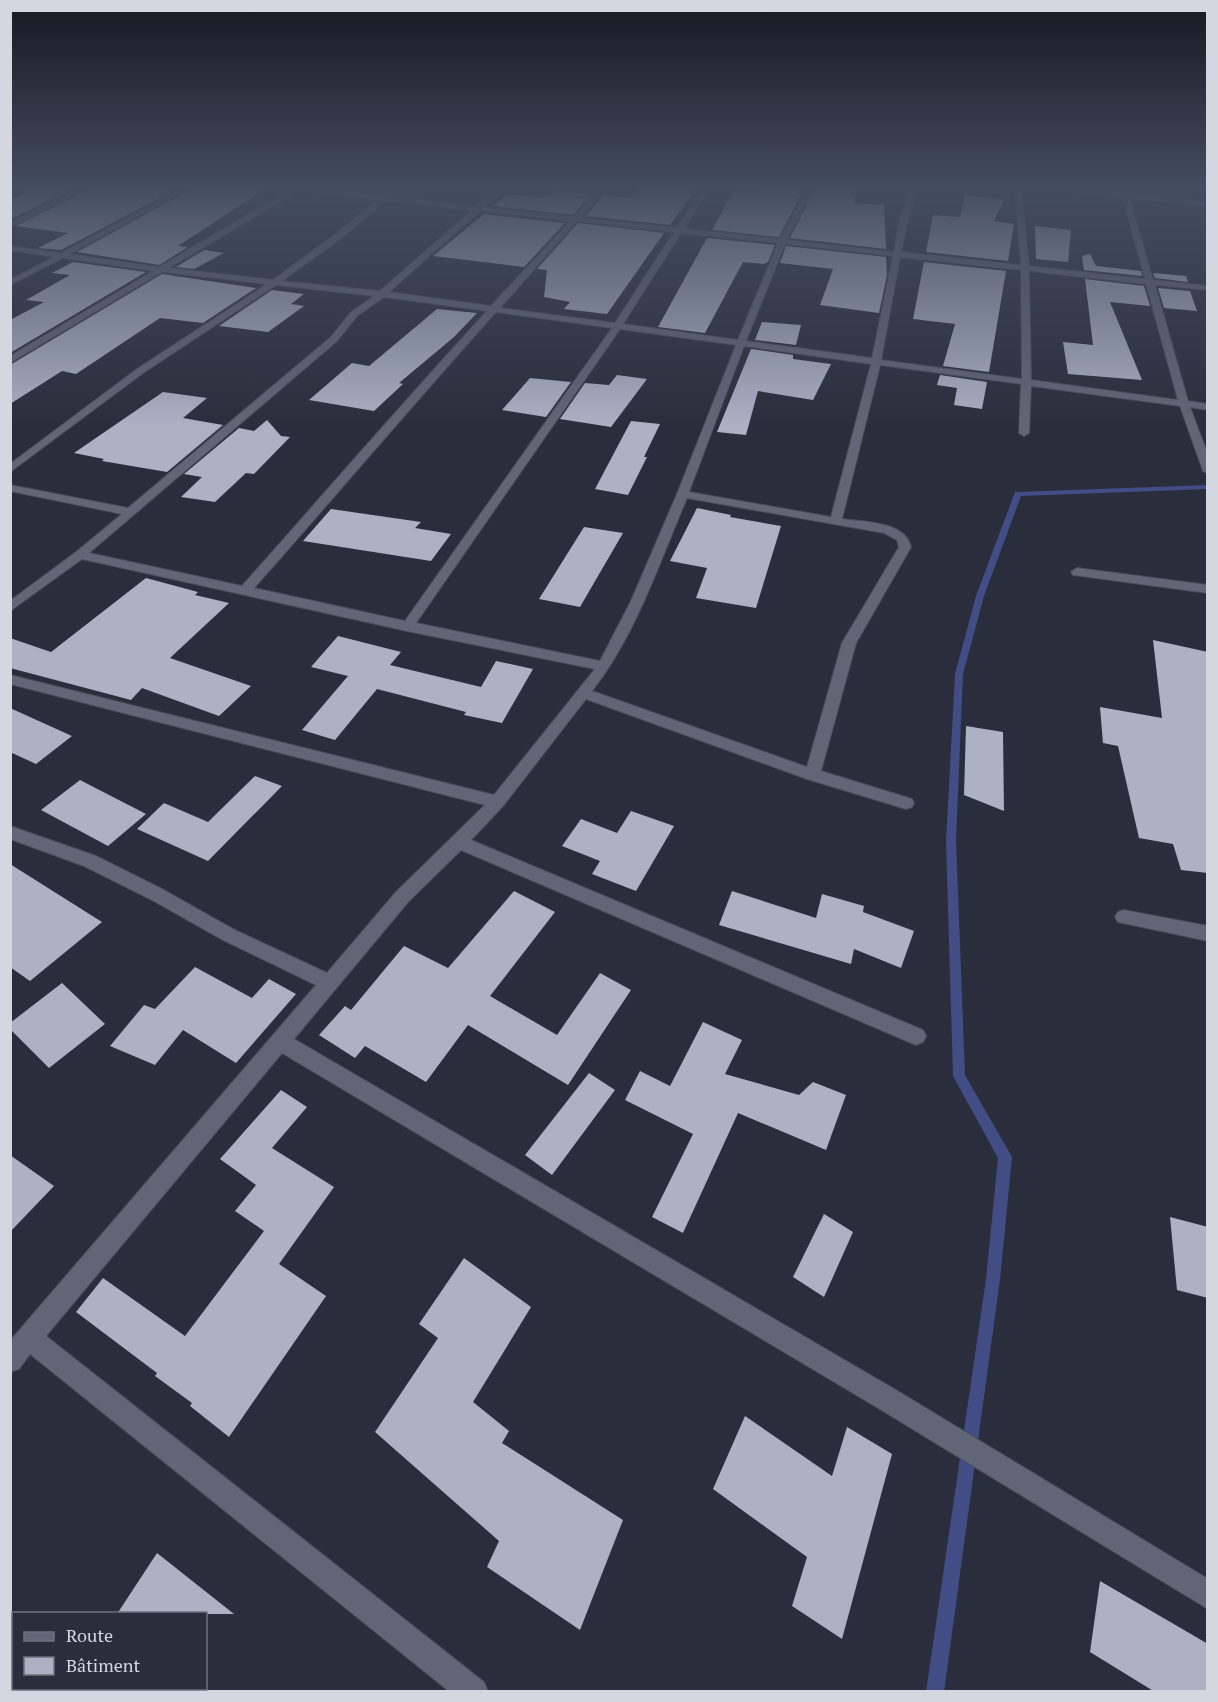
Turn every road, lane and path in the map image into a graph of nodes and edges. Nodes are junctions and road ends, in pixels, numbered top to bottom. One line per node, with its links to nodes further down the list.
1 (37, 268): 15 (street)
2 (151, 268): 13 (street)
3 (164, 268): 13 (street)
4 (294, 268): 16 (street)
5 (411, 268): 18 (street)
6 (531, 268): 19 (street)
7 (654, 268): 20 (street)
8 (772, 268): 21 (street)
9 (895, 268): 23 (street)
10 (1024, 268): 24 (street)
11 (1028, 268): 14 (street)
12 (1146, 268): 14 (street)
13 (161, 270): 16 (street); 22 (street)
14 (1149, 281): 17 (street); 25 (street)
15 (10, 283)
16 (272, 284): 18 (street); 28 (street)
17 (1208, 288)
18 (382, 294): 19 (street); 32 (street)
19 (494, 310): 20 (street); 36 (street)
20 (616, 328): 21 (street); 39 (street)
21 (742, 345): 23 (street); 31 (street)
22 (10, 360)
23 (876, 363): 24 (street); 33 (street)
24 (1027, 384): 25 (street); 27 (street)
25 (1184, 404): 26 (street); 29 (street)
26 (1208, 407)
27 (1024, 433)
28 (10, 469)
29 (1208, 471)
30 (10, 488): 32 (street)
31 (683, 494): 33 (street); 40 (street)
32 (131, 512): 34 (street)
33 (836, 520): 43 (street)
34 (80, 555): 36 (street); 38 (street)
35 (1077, 572): 37 (street)
36 (247, 588): 39 (street)
37 (1208, 590)
38 (10, 607)
39 (407, 627): 40 (street)
40 (604, 666): 42 (street)
41 (10, 679): 44 (street)
42 (583, 693): 43 (street); 44 (street)
43 (812, 776): 45 (street)
44 (497, 802): 47 (street)
45 (906, 803)
46 (10, 832): 50 (street)
47 (459, 843): 50 (street); 51 (street)
48 (1124, 917): 49 (street)
49 (1208, 934)
50 (328, 982): 52 (street)
51 (916, 1036)
52 (281, 1042): 53 (street); 55 (street)
53 (30, 1340): 54 (street); 56 (street)
54 (10, 1360)
55 (1208, 1595)
56 (474, 1692)

